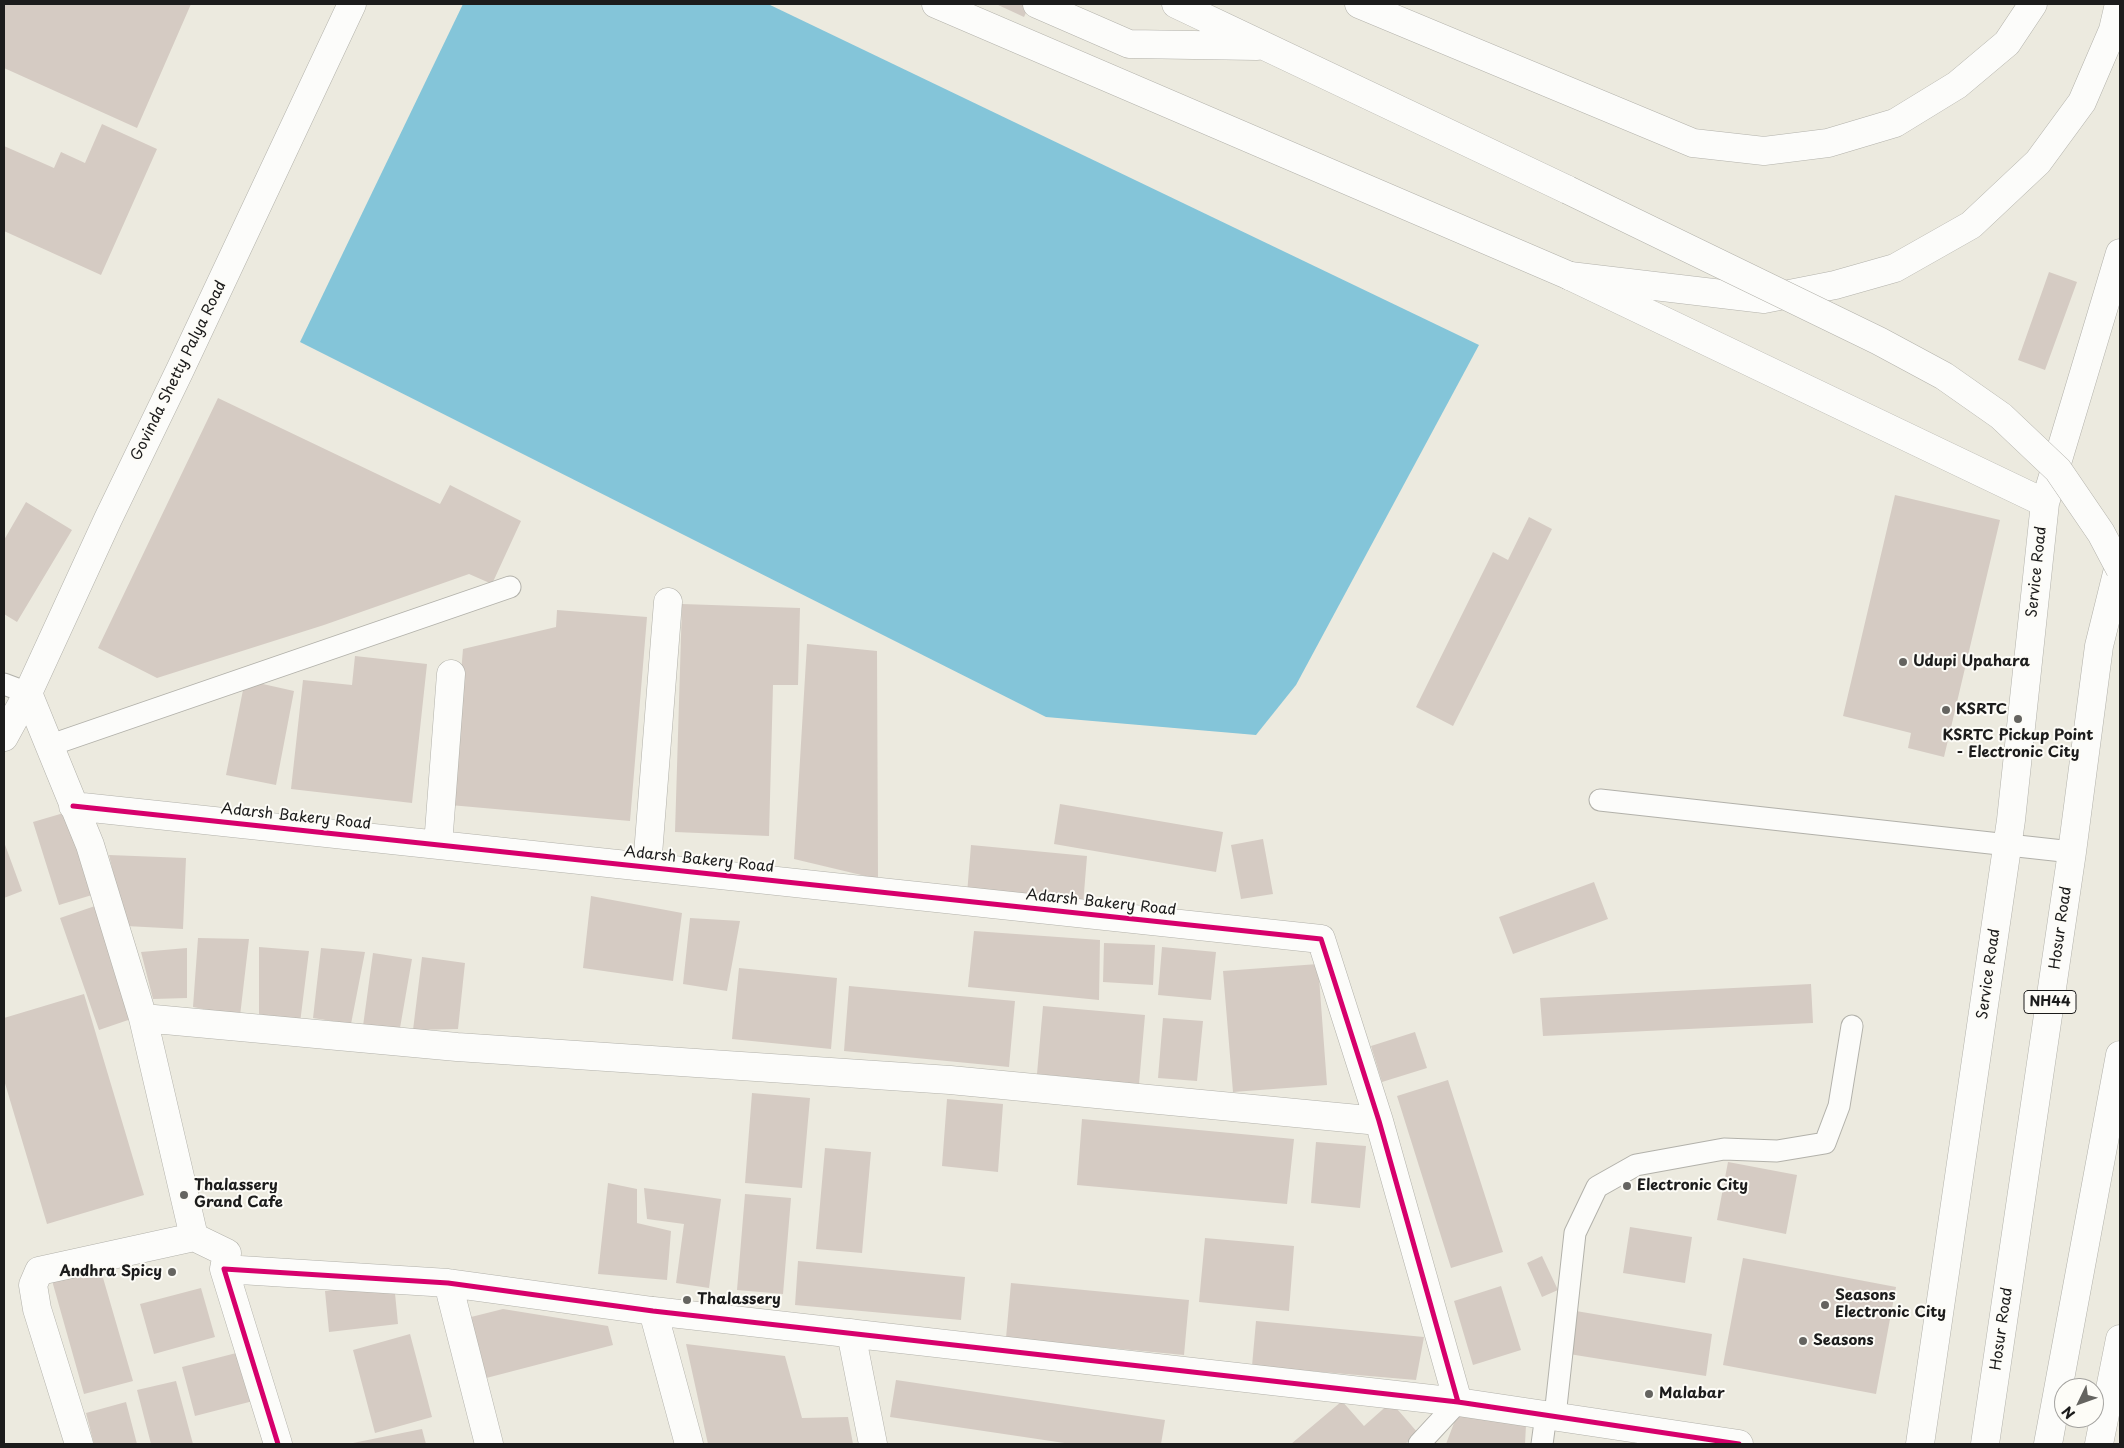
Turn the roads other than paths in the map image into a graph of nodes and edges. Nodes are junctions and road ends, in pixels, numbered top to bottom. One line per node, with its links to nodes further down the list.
1 (352, 4): 17 (main road, Govinda Shetty Palya Road)
2 (936, 4): 10 (main road)
3 (1037, 4): 8 (main road)
4 (1176, 4): 8 (main road)
5 (1359, 4): 6 (main road)
6 (2033, 4)
7 (2119, 4): 10 (main road)
8 (1266, 46): 13 (main road, bridge)
9 (2120, 253): 11 (main road, Service Road)
10 (1570, 276): 11 (main road)
11 (2045, 503): 22 (main road, Service Road)
12 (2120, 561): 24 (main road, Hosur Road / NH44)
13 (2120, 570)
14 (510, 587): 19 (lane)
15 (668, 602): 25 (main road)
16 (451, 674): 23 (main road)
17 (16, 689): 18 (main road, Govinda Shetty Palya Road); 19 (main road)
18 (4, 737)
19 (48, 746): 21 (main road)
20 (1600, 800): 22 (lane)
21 (73, 806): 23 (main road, Adarsh Bakery Road); 26 (main road)
22 (2008, 844): 24 (lane); 46 (main road, Service Road)
23 (438, 845): 25 (main road, Adarsh Bakery Road)
24 (2072, 852): 47 (main road, Hosur Road / NH44)
25 (647, 868): 29 (main road, Adarsh Bakery Road)
26 (143, 1018): 29 (main road); 30 (main road)
27 (1852, 1026): 37 (lane)
28 (2120, 1056): 48 (main road)
29 (1379, 1122): 36 (main road)
30 (194, 1237): 31 (main road); 38 (main road)
31 (224, 1269): 32 (main road); 39 (main road)
32 (448, 1283): 33 (main road); 40 (main road)
33 (653, 1312): 34 (main road); 41 (main road)
34 (851, 1333): 36 (main road); 42 (main road)
35 (2120, 1340): 49 (main road)
36 (1458, 1402): 37 (main road); 43 (lane)
37 (1550, 1416): 44 (lane); 45 (main road)
38 (79, 1444)
39 (278, 1444)
40 (488, 1444)
41 (688, 1444)
42 (873, 1444)
43 (1419, 1444)
44 (1542, 1444)
45 (1738, 1444)
46 (1920, 1444)
47 (1984, 1444)
48 (2048, 1444)
49 (2099, 1444)

